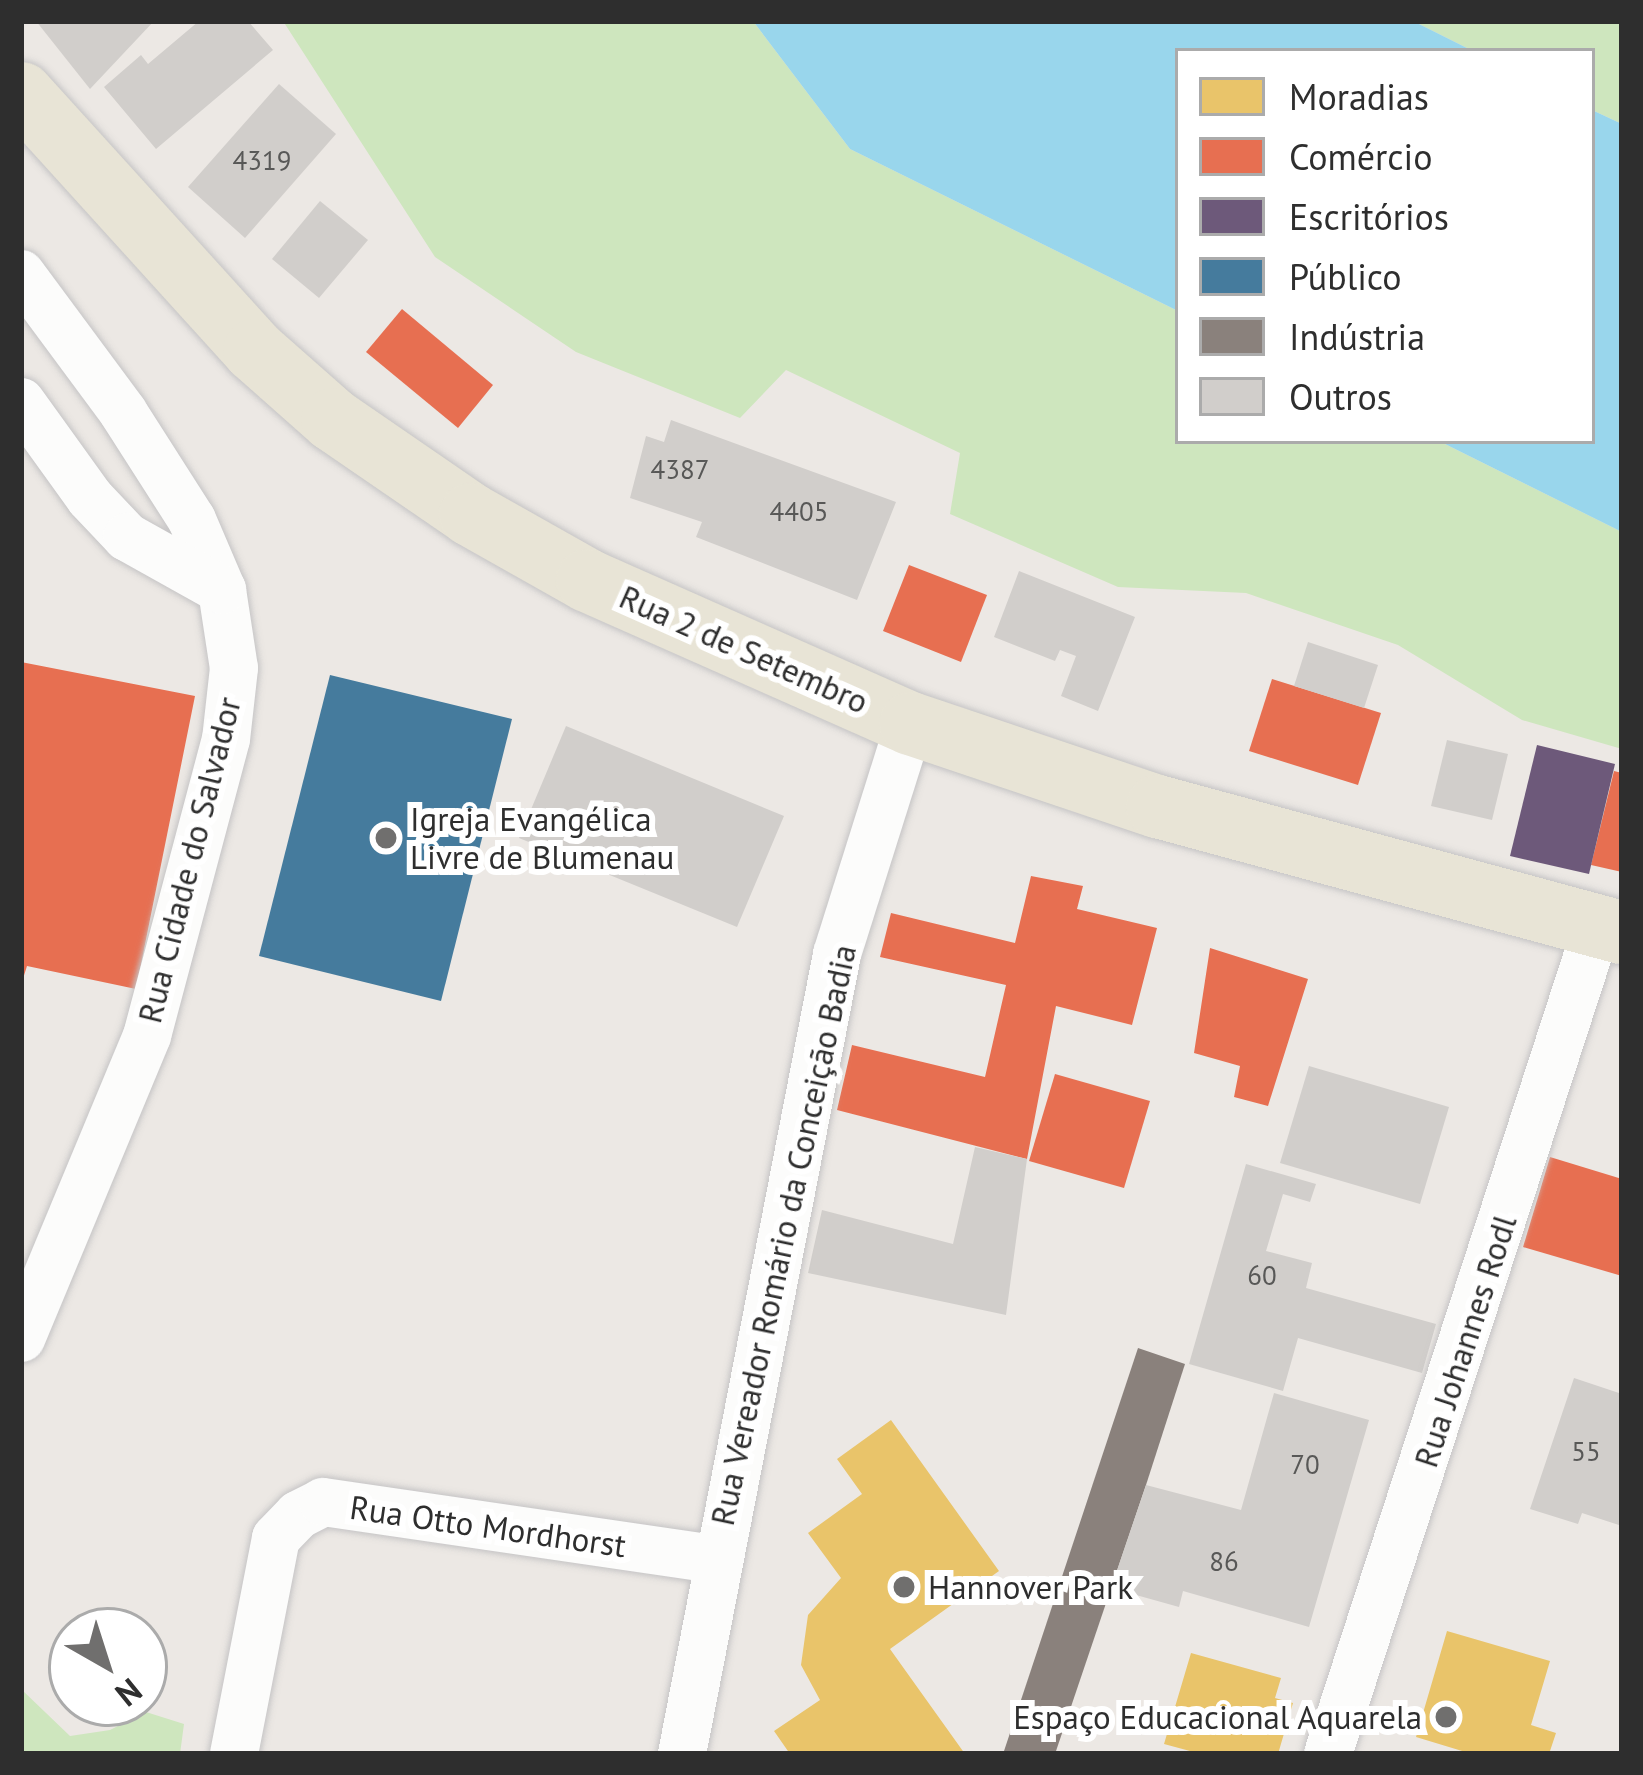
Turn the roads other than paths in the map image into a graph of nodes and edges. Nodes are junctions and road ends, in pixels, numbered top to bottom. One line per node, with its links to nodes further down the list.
1 (21, 93): 5 (main road, Rua 2 de Setembro)
2 (21, 274): 4 (street, Rua Cidade do Salvador)
3 (21, 403): 4 (street)
4 (221, 590): 7 (street, Rua Cidade do Salvador)
5 (910, 722): 6 (main road, Rua 2 de Setembro); 8 (street, Rua Vereador Romário da Conceição Badia)
6 (1610, 930): 11 (street, Rua Johannes Rodl)
7 (21, 1338)
8 (716, 1559): 9 (street, Rua Otto Mordhorst); 10 (street, Rua Vereador Romário da Conceição Badia)
9 (234, 1754)
10 (682, 1754)
11 (1328, 1754)

